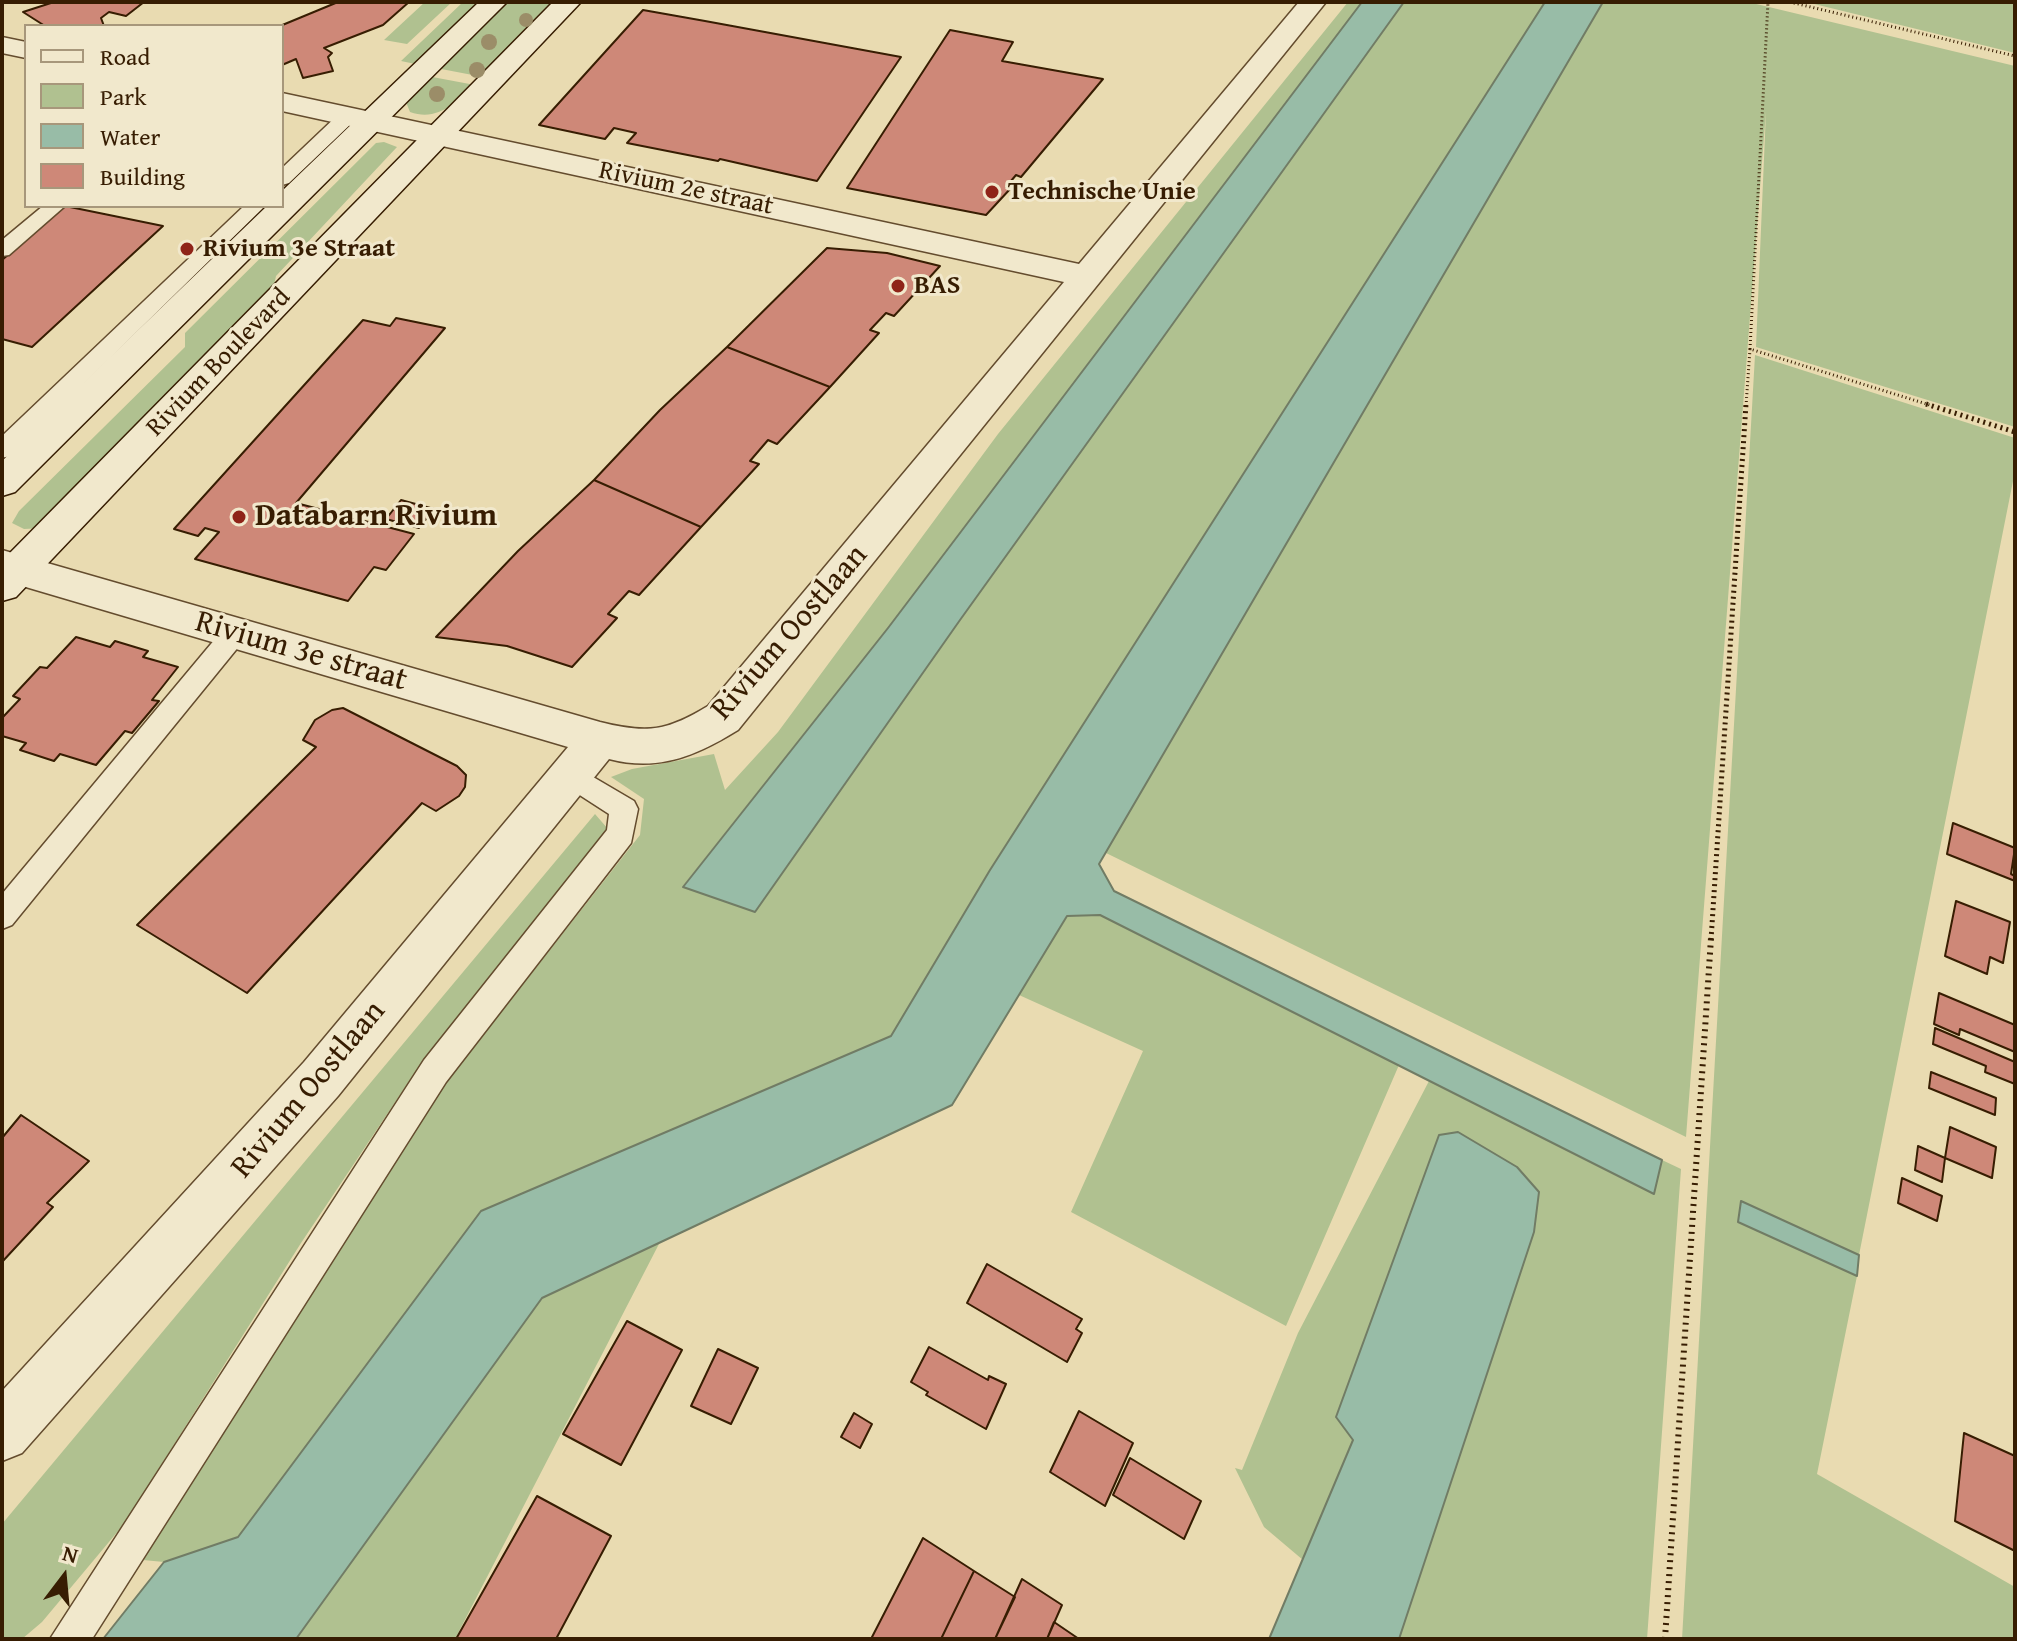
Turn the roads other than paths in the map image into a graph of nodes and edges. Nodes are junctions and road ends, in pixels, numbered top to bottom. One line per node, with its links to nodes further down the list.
1 (494, 2): 7 (street, Rivium Boulevard)
2 (568, 2): 8 (street, Rivium Boulevard)
3 (1313, 2): 15 (street, Rivium Oostlaan)
4 (2, 45): 5 (street)
5 (24, 50)
6 (284, 102): 7 (street, Rivium 2e straat)
7 (360, 118): 8 (street, Rivium 2e straat); 9 (lane, Rivium Boulevard); 10 (street, Rivium Boulevard)
8 (440, 136): 15 (street, Rivium 2e straat); 18 (street, Rivium Boulevard)
9 (284, 177)
10 (284, 195)
11 (53, 208): 14 (lane)
12 (253, 208): 16 (lane)
13 (272, 208): 17 (street, Rivium Boulevard)
14 (2, 250)
15 (1090, 277): 20 (street, Rivium Oostlaan)
16 (2, 450)
17 (2, 483)
18 (7, 574): 19 (street, Rivium 3e straat)
19 (235, 633): 20 (street, Rivium 3e straat); 22 (lane)
20 (600, 739): 21 (street, Rivium Oostlaan)
21 (571, 775): 23 (street, Rivium Oostlaan); 24 (lane)
22 (2, 916)
23 (2, 1433)
24 (69, 1639)

